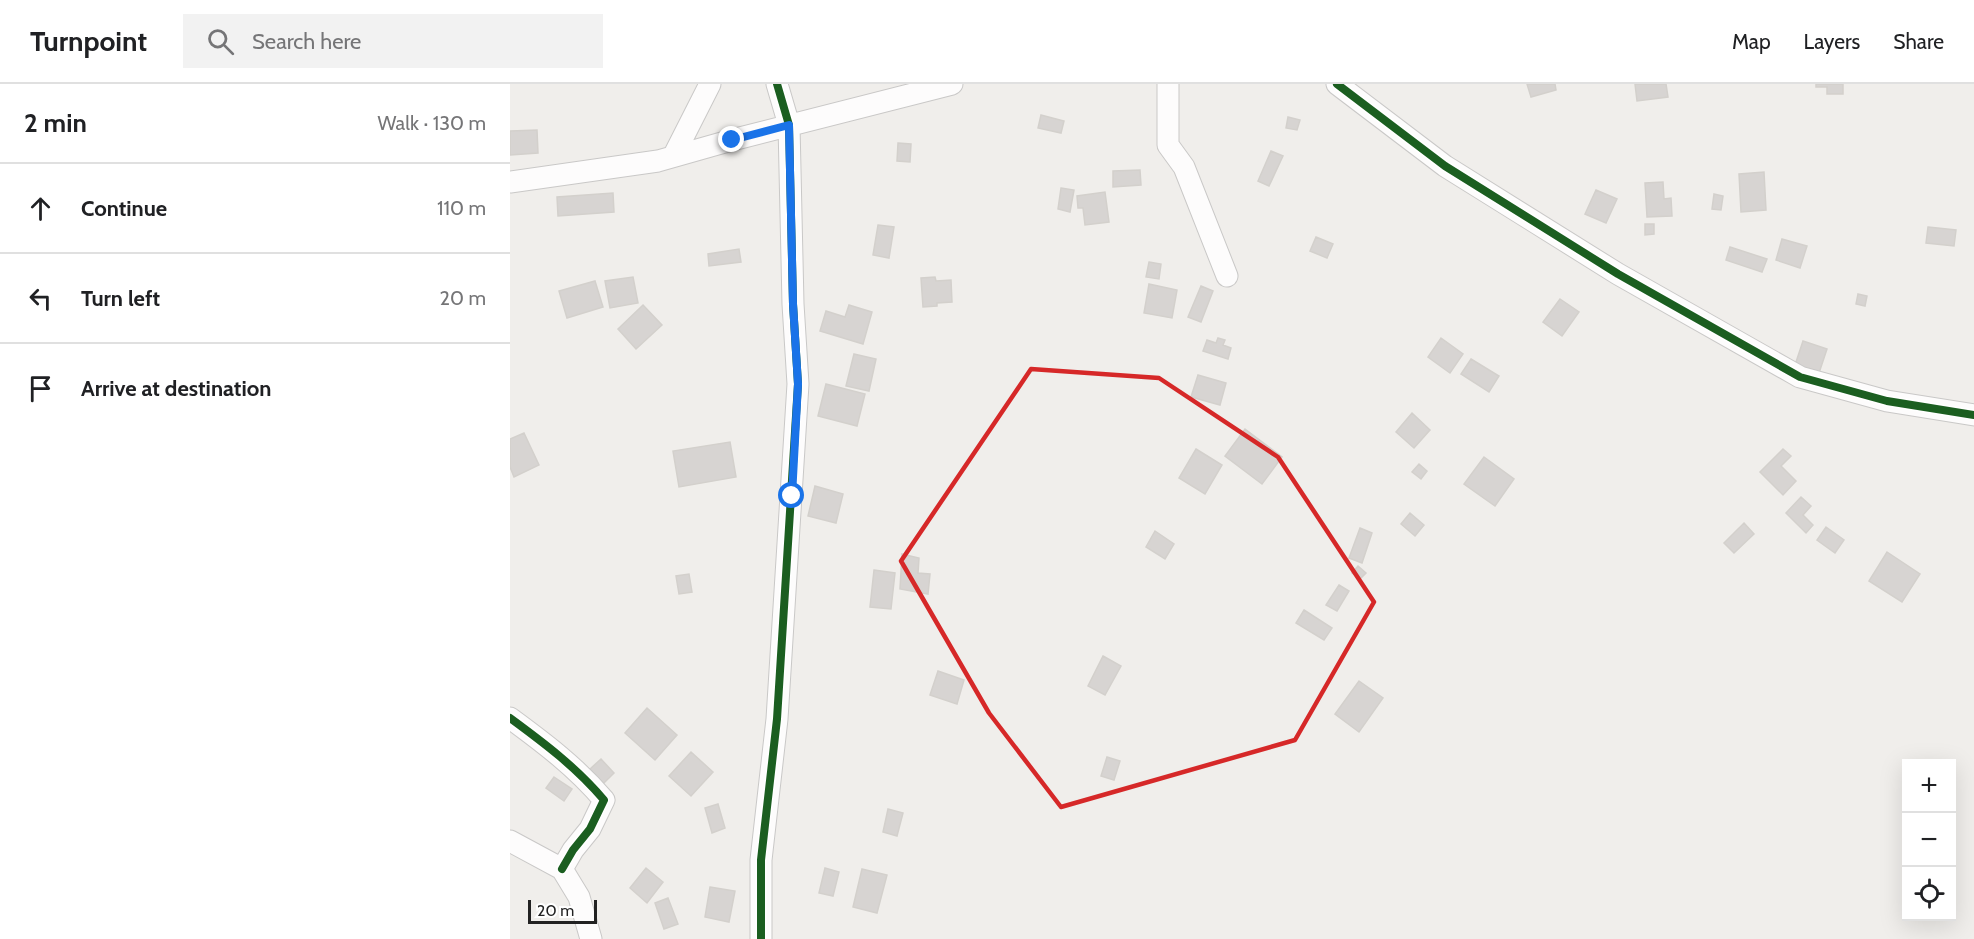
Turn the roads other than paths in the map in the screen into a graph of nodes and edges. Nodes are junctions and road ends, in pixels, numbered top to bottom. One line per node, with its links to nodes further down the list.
1 (710, 84): 7 (street)
2 (777, 84): 6 (street)
3 (952, 84): 6 (street)
4 (1168, 84): 9 (street)
5 (1337, 84): 10 (street)
6 (789, 125): 7 (street); 15 (street)
7 (674, 155): 8 (street)
8 (510, 182)
9 (1227, 276)
10 (1974, 415)
11 (510, 718): 13 (street)
12 (510, 841): 13 (street)
13 (562, 869): 14 (street)
14 (591, 939)
15 (761, 939)

